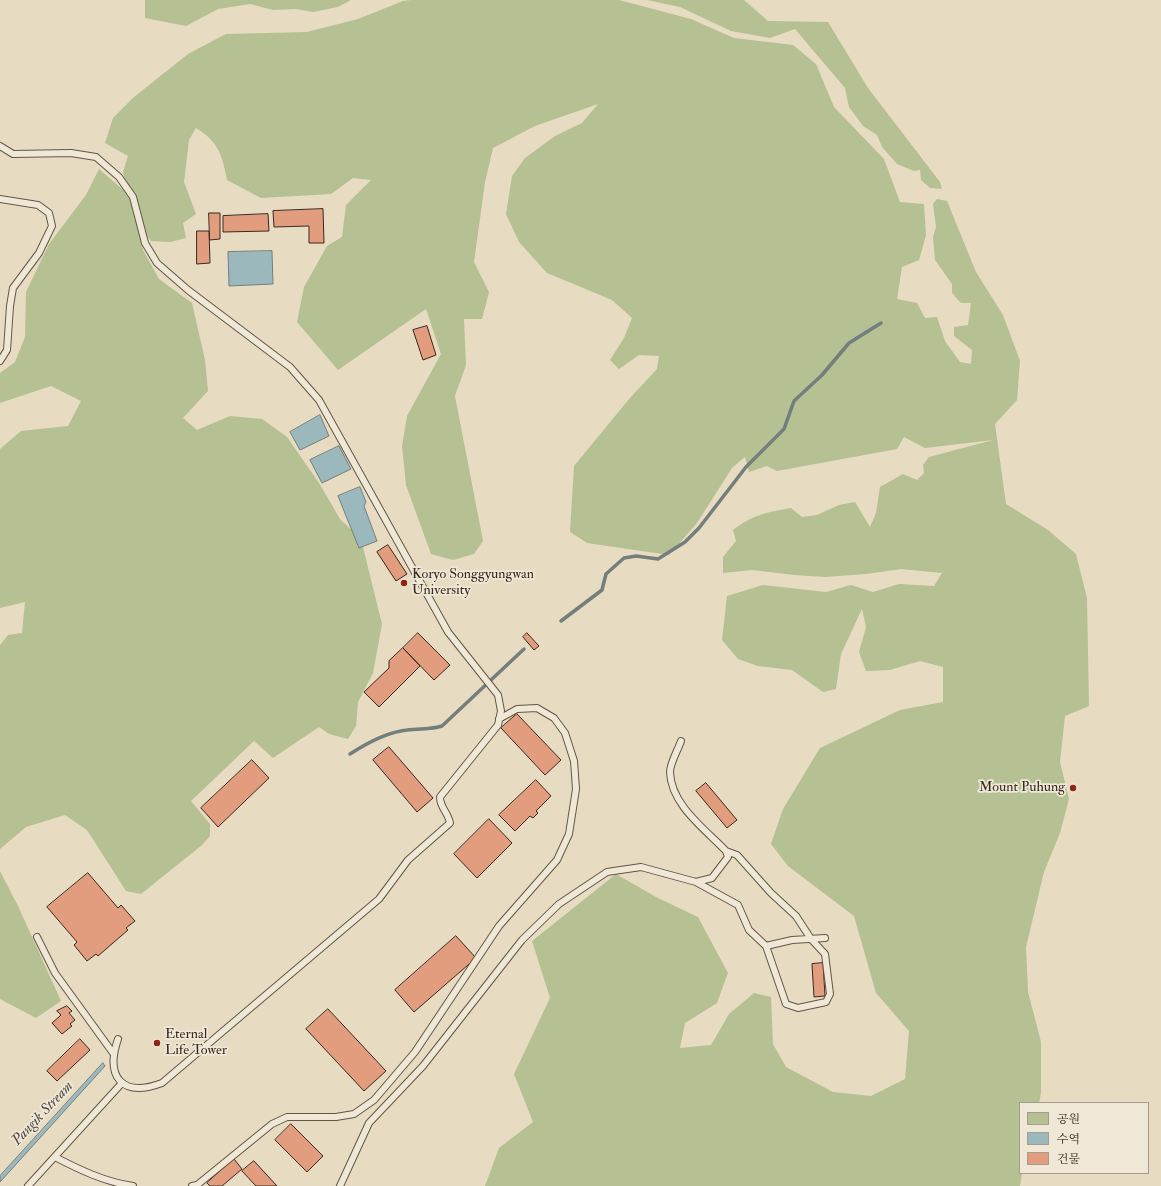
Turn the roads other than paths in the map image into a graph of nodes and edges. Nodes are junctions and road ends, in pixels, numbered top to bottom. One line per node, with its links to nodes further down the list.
1 (0, 146): 4 (lane)
2 (0, 200): 3 (lane)
3 (0, 361)
4 (499, 719): 14 (lane); 18 (lane)
5 (681, 741): 6 (lane)
6 (726, 851): 7 (lane); 10 (lane)
7 (696, 882): 11 (lane); 19 (lane)
8 (36, 937): 13 (lane)
9 (825, 938): 10 (lane)
10 (811, 939): 11 (lane); 11 (lane)
11 (766, 946)
12 (118, 1039): 13 (lane)
13 (113, 1053): 14 (lane)
14 (122, 1082): 15 (lane)
15 (55, 1157): 16 (lane); 17 (lane)
16 (28, 1186)
17 (133, 1186)
18 (192, 1186)
19 (340, 1186)

